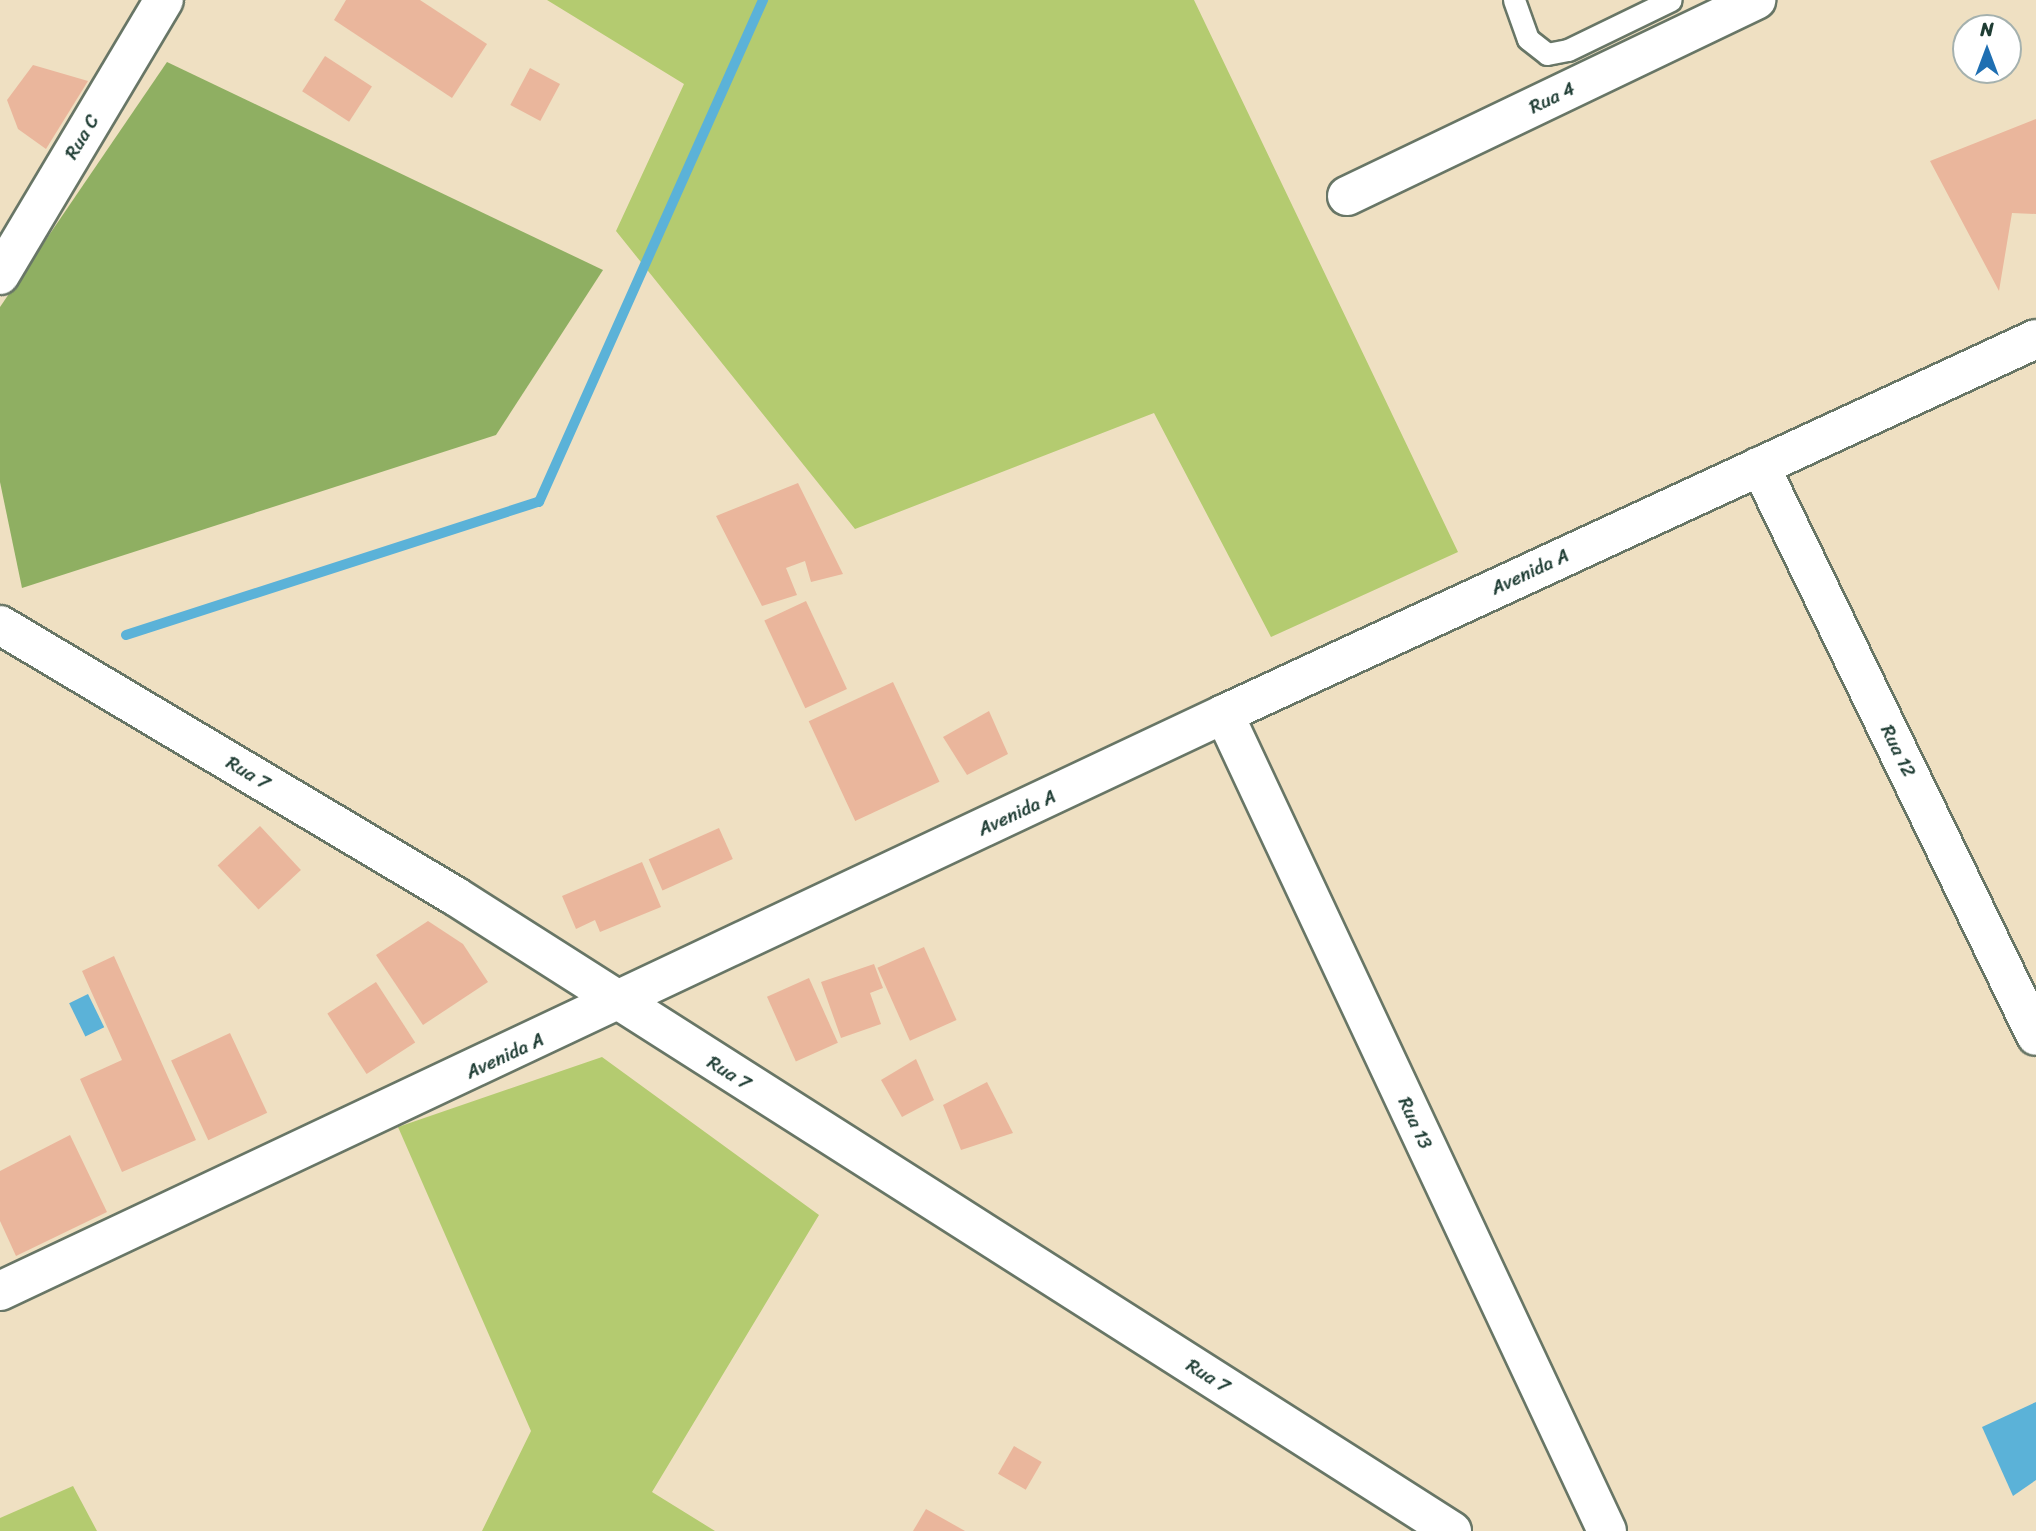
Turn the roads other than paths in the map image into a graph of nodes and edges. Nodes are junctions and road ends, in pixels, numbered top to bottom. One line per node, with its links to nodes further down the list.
1 (164, 0): 6 (street, Rua C)
2 (1514, 0): 3 (lane)
3 (1671, 0)
4 (1757, 0): 5 (street, Rua 4)
5 (1347, 196)
6 (0, 275)
7 (2036, 339): 8 (street, Avenida A)
8 (1760, 466): 10 (street, Avenida A); 12 (street, Rua 12)
9 (0, 625): 11 (street, Rua 7)
10 (1224, 714): 11 (street, Avenida A); 15 (street, Rua 13)
11 (618, 1003): 13 (street, Avenida A); 14 (street, Rua 7)
12 (2036, 1036)
13 (0, 1291)
14 (1452, 1531)
15 (1607, 1531)

